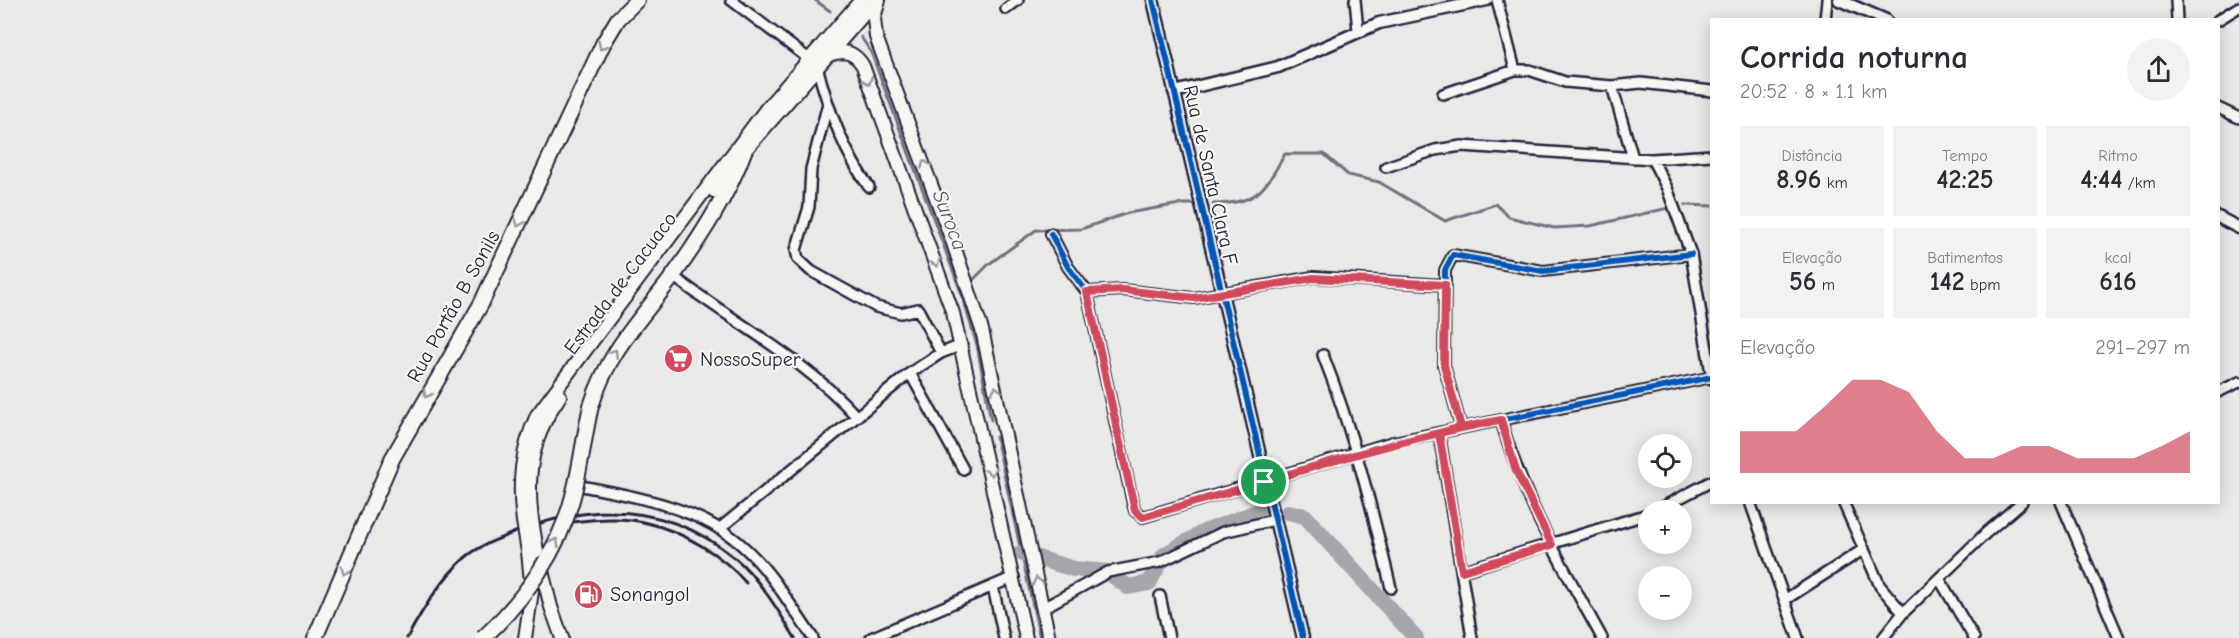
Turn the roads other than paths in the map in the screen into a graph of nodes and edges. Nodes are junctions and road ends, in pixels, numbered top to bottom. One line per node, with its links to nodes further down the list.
1 (637, 0): 84 (main road, Rua Portão B Sonils, one-way to 84)
2 (731, 0): 21 (street)
3 (861, 0): 15 (main road, Estrada de Cacuaco)
4 (877, 0): 15 (main road, Estrada de Cacuaco); 54 (main road, one-way to 4)
5 (1018, 0): 14 (street)
6 (1153, 0): 25 (street, Rua de Santa Clara F)
7 (1355, 0): 20 (street)
8 (1487, 0): 20 (street)
9 (1497, 0): 22 (street)
10 (1827, 0): 16 (street)
11 (1839, 0): 17 (street)
12 (2176, 0): 18 (street)
13 (2239, 7): 19 (street)
14 (1006, 9)
15 (854, 17): 21 (main road, Estrada de Cacuaco)
16 (1825, 18)
17 (1882, 18)
18 (2177, 18)
19 (2220, 19)
20 (1358, 30): 25 (street)
21 (818, 60): 27 (street); 30 (main road, Estrada de Cacuaco); 44 (main road, one-way to 44); 70 (main road, Estrada de Cacuaco)
22 (1515, 70): 23 (street); 26 (street)
23 (1612, 86): 24 (street); 32 (street)
24 (1710, 91)
25 (1174, 92): 43 (street, Rua de Santa Clara F)
26 (1443, 94)
27 (827, 107): 35 (street); 45 (street)
28 (2220, 109): 29 (street)
29 (2239, 118)
30 (745, 149): 40 (main road); 70 (main road, Estrada de Cacuaco)
31 (1710, 155): 33 (street)
32 (1633, 158): 33 (street); 34 (street)
33 (1652, 159): 39 (street)
34 (1386, 167)
35 (869, 187)
36 (2220, 218): 37 (street)
37 (2239, 228)
38 (1051, 234): 42 (street)
39 (1691, 254): 41 (street); 47 (street)
40 (673, 276): 52 (street); 62 (main road, one-way to 40, bridge)
41 (1445, 285): 43 (street); 55 (street)
42 (1087, 292): 43 (street); 60 (street)
43 (1222, 293): 60 (street, Rua de Santa Clara F)
44 (962, 345): 45 (street); 56 (main road)
45 (942, 353): 48 (street)
46 (1323, 355): 58 (street)
47 (1710, 372)
48 (910, 373): 52 (street); 59 (street)
49 (1710, 378): 53 (street)
50 (2239, 382): 51 (street)
51 (2220, 391)
52 (857, 417): 71 (street)
53 (1501, 420): 55 (street); 72 (street)
54 (1004, 427): 56 (main road); 82 (main road, one-way to 54)
55 (1461, 427): 57 (street)
56 (982, 432): 76 (main road, one-way to 76)
57 (1439, 433): 58 (street); 75 (street)
58 (1358, 451): 60 (street); 79 (street)
59 (963, 469)
60 (1264, 482): 69 (street, Rua de Santa Clara F)
61 (1710, 483): 63 (street)
62 (576, 484): 71 (street); 85 (main road, one-way to 62, bridge)
63 (1677, 500)
64 (1751, 504): 81 (street)
65 (1844, 504): 73 (street)
66 (2020, 504): 77 (street)
67 (2062, 504): 100 (street)
68 (1638, 517): 72 (street)
69 (1274, 520): 82 (street); 94 (street, Rua de Santa Clara F)
70 (527, 521): 74 (main road, Estrada de Cacuaco, bridge)
71 (719, 529): 88 (street)
72 (1552, 545): 75 (street); 96 (street)
73 (1864, 549): 81 (street); 83 (street)
74 (532, 551): 86 (main road, Estrada de Cacuaco); 87 (main road, Estrada de Cacuaco)
75 (1462, 571): 95 (street)
76 (1014, 577): 78 (street); 91 (main road)
77 (1940, 580): 83 (street); 99 (street)
78 (993, 587): 89 (street); 90 (street)
79 (1391, 588)
80 (1160, 596): 93 (street)
81 (1786, 599): 97 (street)
82 (1043, 608): 92 (main road)
83 (1903, 613): 98 (street)
84 (315, 638)
85 (483, 638)
86 (525, 638)
87 (562, 638)
88 (813, 638)
89 (870, 638)
90 (1004, 638)
91 (1026, 638)
92 (1048, 638)
93 (1170, 638)
94 (1303, 638)
95 (1472, 638)
96 (1602, 638)
97 (1798, 638)
98 (1883, 638)
99 (1974, 638)
100 (2119, 638)

